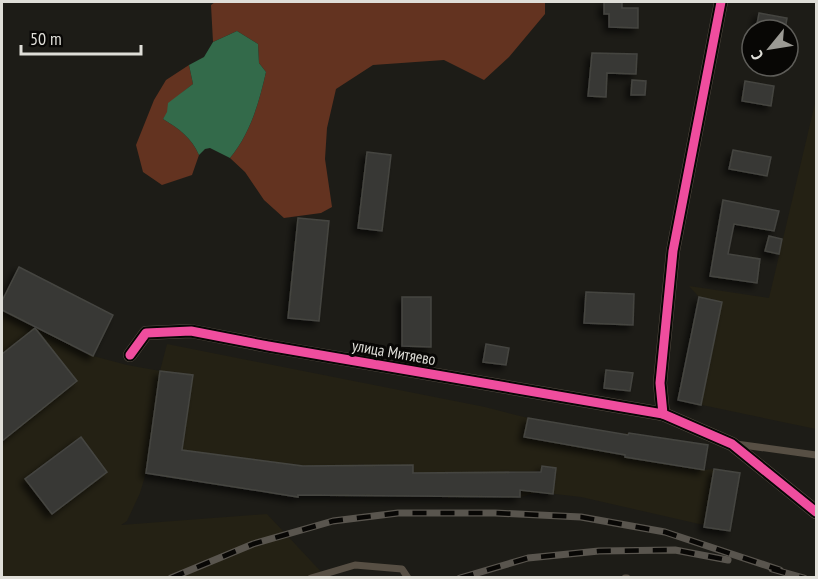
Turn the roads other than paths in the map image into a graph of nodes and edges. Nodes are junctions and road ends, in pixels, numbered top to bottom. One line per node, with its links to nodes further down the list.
1 (706, 2): 2 (street)
2 (720, 6): 4 (street)
3 (130, 355): 4 (street, улица Митяево)
4 (663, 414): 5 (street, улица Митяево)
5 (732, 444): 6 (lane); 7 (street, улица Митяево)
6 (816, 455)
7 (816, 512)
8 (311, 578): 9 (lane)
9 (408, 578)

